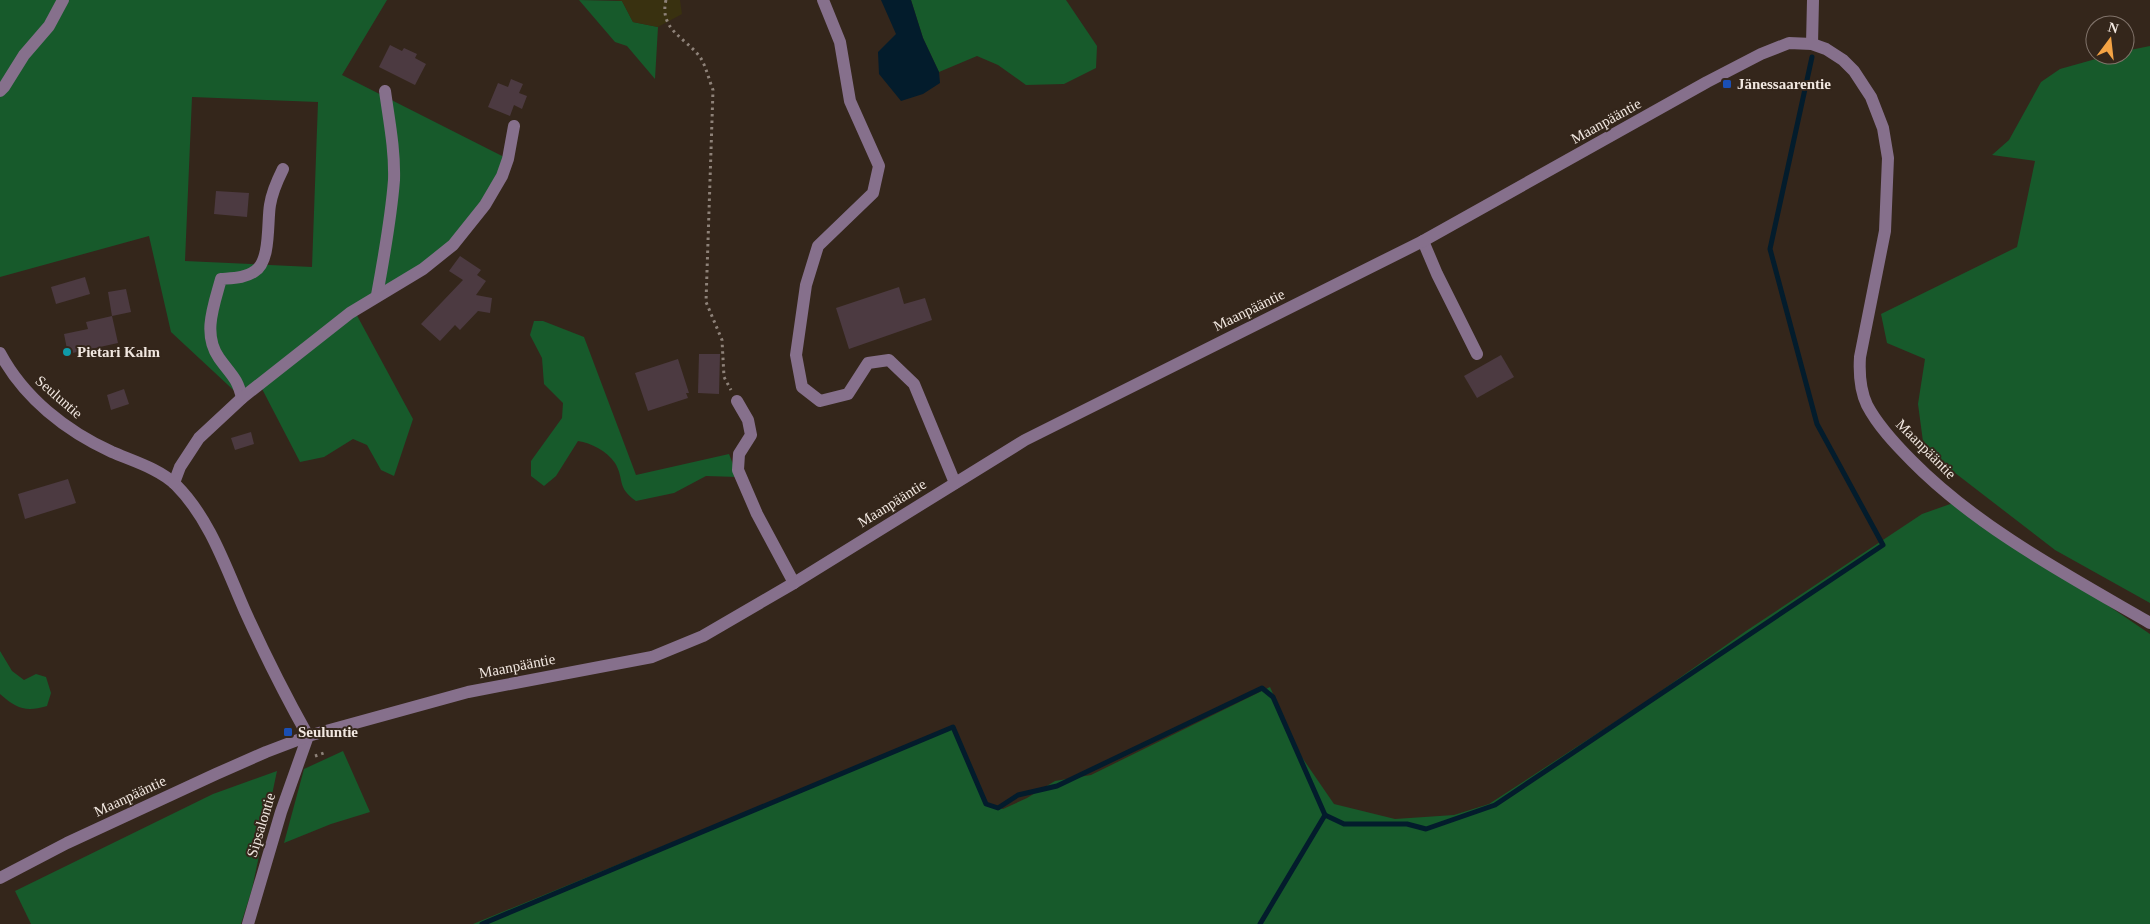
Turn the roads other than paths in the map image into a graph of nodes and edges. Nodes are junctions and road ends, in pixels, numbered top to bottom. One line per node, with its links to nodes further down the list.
1 (63, 0): 5 (street)
2 (823, 0): 16 (street)
3 (1814, 0): 4 (street)
4 (1812, 44): 9 (street, Maanpääntie); 18 (street, Maanpääntie)
5 (0, 91)
6 (385, 91): 10 (street)
7 (514, 126): 10 (street)
8 (283, 169): 13 (street)
9 (1424, 241): 12 (street); 16 (street, Maanpääntie)
10 (377, 295): 13 (street)
11 (0, 353): 15 (street, Seuluntie)
12 (1477, 354)
13 (242, 398): 15 (street)
14 (736, 400): 17 (street)
15 (174, 483): 19 (street, Seuluntie)
16 (955, 483): 17 (street, Maanpääntie)
17 (794, 583): 19 (street, Maanpääntie)
18 (2150, 623)
19 (308, 736): 20 (street, Maanpääntie); 21 (street, Sipsalontie)
20 (0, 878)
21 (248, 924)

